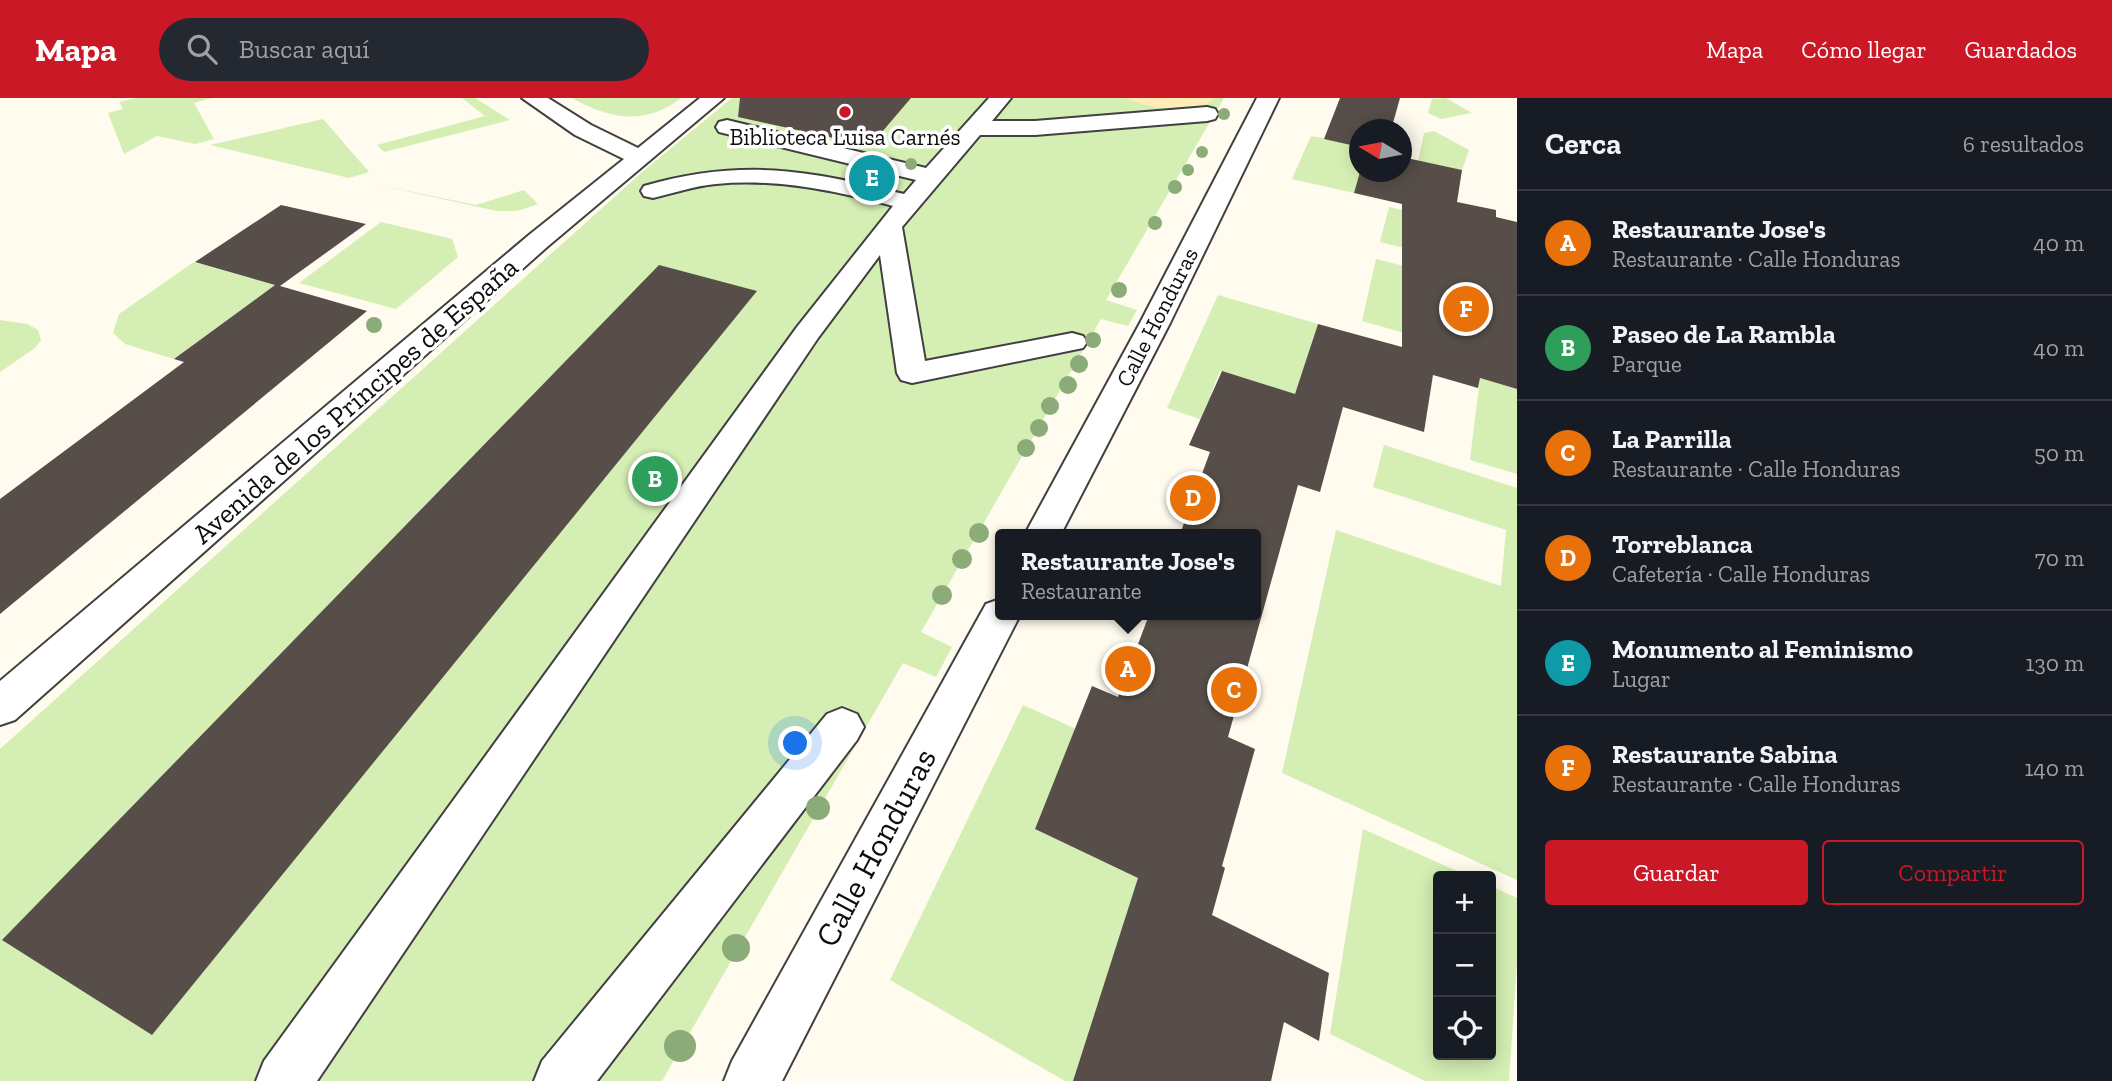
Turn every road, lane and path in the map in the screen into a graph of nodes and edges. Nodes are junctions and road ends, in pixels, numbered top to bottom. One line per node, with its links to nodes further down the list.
1 (533, 98): 9 (street)
2 (713, 98): 9 (street, Avenida de los Príncipes de España)
3 (1000, 98): 7 (street)
4 (1268, 98): 17 (street, Calle Honduras)
5 (1207, 114): 7 (street)
6 (727, 127): 8 (street)
7 (976, 128): 12 (street)
8 (815, 149): 10 (street); 11 (street)
9 (640, 158): 19 (street, Avenida de los Príncipes de España)
10 (859, 159): 12 (street); 13 (street)
11 (787, 176): 13 (street); 14 (street)
12 (933, 177): 15 (street)
13 (834, 184): 15 (street)
14 (653, 191)
15 (899, 214): 16 (street); 21 (street)
16 (1072, 342)
17 (1046, 529)
18 (997, 620): 23 (street, Calle Honduras)
19 (0, 707)
20 (842, 727): 22 (street)
21 (284, 1081)
22 (562, 1081)
23 (752, 1081)

